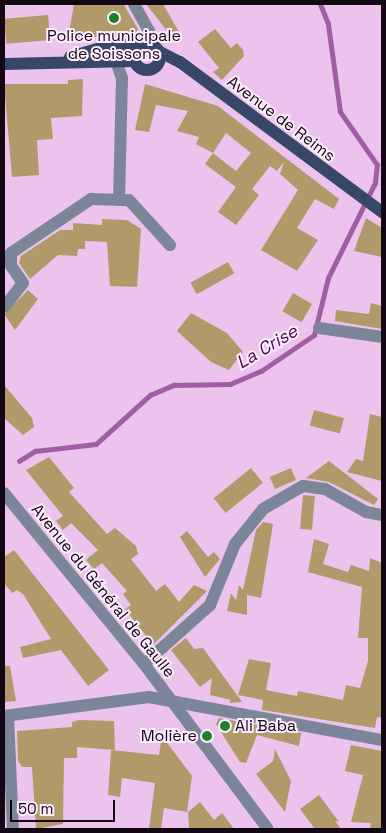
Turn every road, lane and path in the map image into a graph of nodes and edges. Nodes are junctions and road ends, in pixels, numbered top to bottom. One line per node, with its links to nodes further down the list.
1 (134, 4): 2 (street)
2 (151, 52): 3 (main road); 5 (main road); 5 (main road); 8 (main road, Avenue de Reims)
3 (63, 60): 4 (main road); 6 (main road)
4 (116, 61): 5 (main road); 7 (street)
5 (134, 61)
6 (4, 64)
7 (119, 200): 9 (street); 10 (street)
8 (374, 207)
9 (170, 245)
10 (5, 306)
11 (319, 328): 12 (street)
12 (382, 337)
13 (4, 493): 15 (street, Avenue du Général de Gaulle)
14 (382, 515): 15 (street)
15 (144, 664): 16 (street, Avenue du Général de Gaulle)
16 (168, 700): 17 (street); 18 (street); 20 (street, Avenue du Général de Gaulle)
17 (6, 716): 19 (street)
18 (382, 740)
19 (13, 829)
20 (268, 829)

